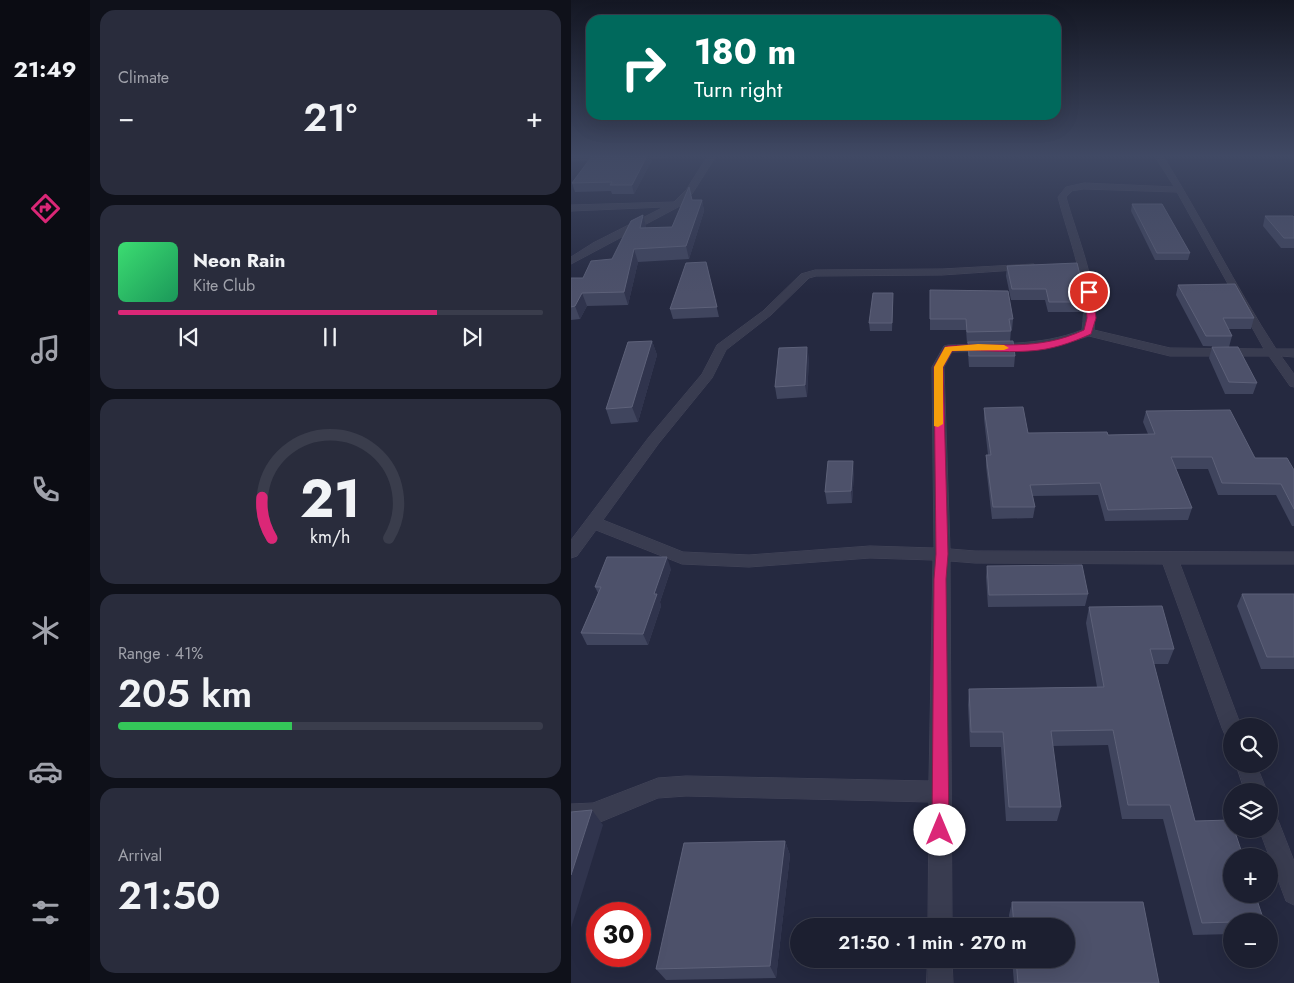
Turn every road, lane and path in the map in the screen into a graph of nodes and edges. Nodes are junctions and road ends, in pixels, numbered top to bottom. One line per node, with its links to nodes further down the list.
1 (679, 202): 4 (street)
2 (1063, 202): 8 (street)
3 (1188, 202): 9 (street)
4 (677, 204): 5 (street); 6 (street)
5 (571, 208)
6 (571, 261)
7 (1044, 266): 12 (street)
8 (1088, 332): 9 (street); 14 (street)
9 (1271, 354): 10 (street); 11 (street)
10 (1294, 354)
11 (1294, 383)
12 (593, 522): 13 (street); 14 (street)
13 (571, 552)
14 (942, 554): 15 (street); 18 (street)
15 (1169, 558): 16 (street); 17 (street)
16 (1294, 558)
17 (1228, 718)
18 (940, 792): 19 (street); 22 (street)
19 (571, 815)
20 (1274, 838): 21 (street)
21 (1294, 893)
22 (940, 918)
23 (940, 968): 24 (street)
24 (941, 983)

